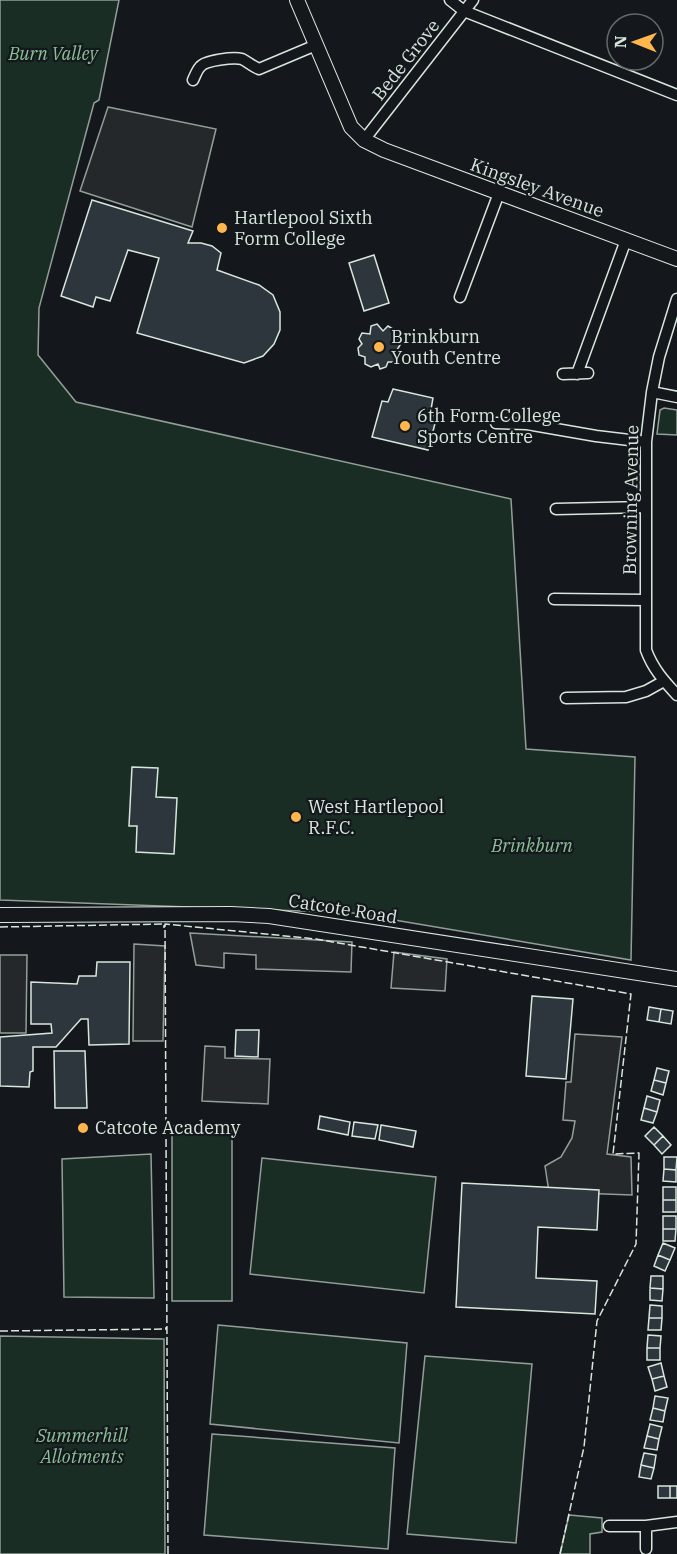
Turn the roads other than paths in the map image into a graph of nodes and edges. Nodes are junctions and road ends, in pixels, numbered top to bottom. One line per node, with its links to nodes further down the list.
1 (297, 0): 5 (street)
2 (450, 0): 4 (street)
3 (473, 0): 4 (street, Bede Grove)
4 (464, 11): 7 (street); 8 (street, Bede Grove)
5 (316, 45): 6 (street); 8 (street)
6 (193, 80)
7 (677, 95)
8 (364, 140): 9 (street, Kingsley Avenue)
9 (499, 193): 10 (street, Kingsley Avenue); 12 (street)
10 (626, 240): 11 (street, Kingsley Avenue); 14 (street)
11 (677, 259)
12 (460, 297)
13 (677, 299): 15 (street, Browning Avenue)
14 (563, 374)
15 (652, 392): 16 (street); 18 (street, Browning Avenue)
16 (677, 397)
17 (496, 423): 18 (street)
18 (646, 442): 19 (street, Browning Avenue)
19 (645, 507): 20 (street); 22 (street, Browning Avenue)
20 (556, 510)
21 (554, 599): 22 (street)
22 (645, 600): 23 (street, Browning Avenue)
23 (664, 681): 24 (street, Browning Avenue); 25 (street)
24 (677, 695)
25 (566, 698)
26 (0, 915): 27 (street, Catcote Road)
27 (677, 979)
28 (677, 1522): 30 (street)
29 (609, 1526): 30 (street)
30 (646, 1526): 31 (street)
31 (646, 1549)

